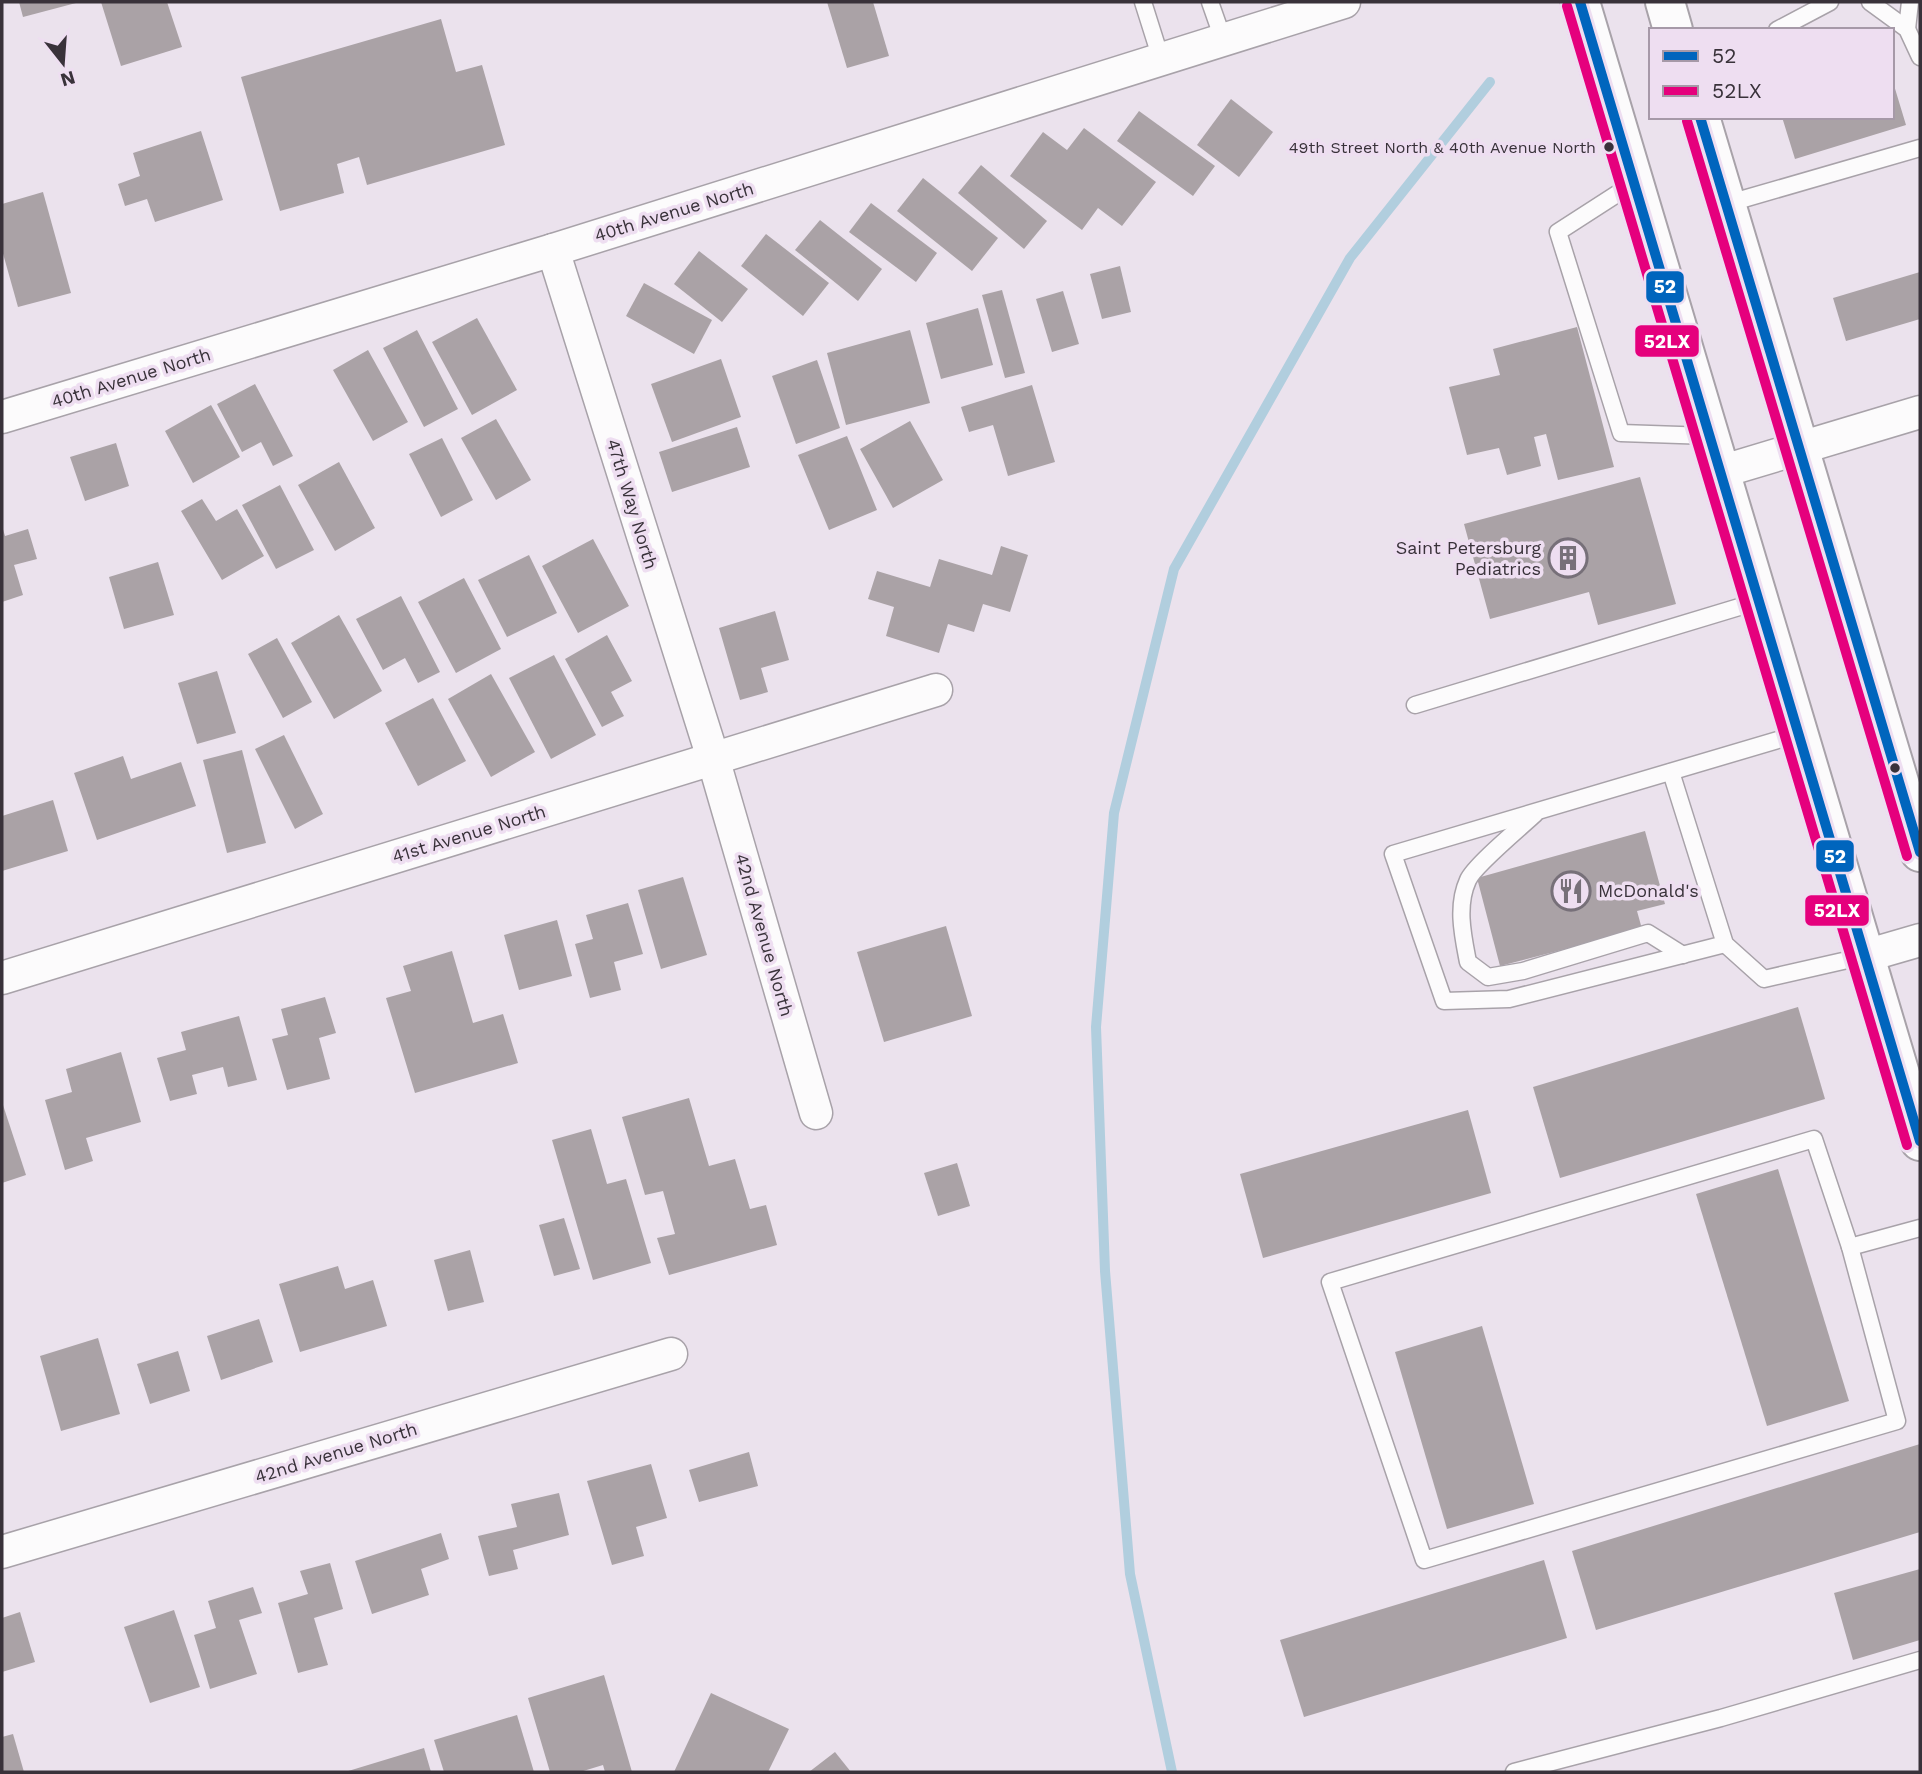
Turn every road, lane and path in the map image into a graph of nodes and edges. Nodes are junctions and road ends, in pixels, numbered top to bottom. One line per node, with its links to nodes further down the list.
1 (1143, 2): 14 (lane)
2 (1210, 2): 12 (lane)
3 (1344, 2): 12 (street, 40th Avenue North)
4 (1580, 2): 17 (main road)
5 (1665, 2): 9 (main road)
6 (1830, 2): 10 (lane)
7 (1870, 2): 11 (lane)
8 (1910, 2): 11 (lane)
9 (1672, 28)
10 (1781, 28)
11 (1907, 29): 13 (lane)
12 (1223, 39): 14 (street, 40th Avenue North)
13 (1920, 57)
14 (1161, 59): 19 (street, 40th Avenue North)
15 (1701, 119): 18 (main road)
16 (1920, 148): 18 (lane)
17 (1634, 183): 22 (main road); 22 (lane)
18 (1726, 204): 23 (main road)
19 (553, 250): 21 (street, 40th Avenue North); 29 (street, 47th Way North)
20 (1920, 415): 23 (street)
21 (2, 417)
22 (1710, 436): 24 (main road)
23 (1800, 448): 24 (street); 32 (main road)
24 (1720, 472): 25 (main road)
25 (1759, 601): 27 (lane); 28 (main road)
26 (936, 690): 29 (street, 41st Avenue North)
27 (1415, 705)
28 (1799, 734): 30 (lane); 36 (main road)
29 (713, 758): 37 (street, 41st Avenue North); 38 (street, 42nd Avenue North)
30 (1671, 772): 31 (lane); 34 (lane)
31 (1537, 812): 35 (lane); 35 (lane)
32 (1920, 852)
33 (1920, 940): 36 (street)
34 (1725, 944): 35 (lane); 36 (lane)
35 (1683, 955)
36 (1865, 956): 39 (main road)
37 (2, 978)
38 (816, 1113)
39 (1920, 1141)
40 (1920, 1228): 41 (lane)
41 (1850, 1247): 41 (lane)
42 (671, 1354): 43 (street, 42nd Avenue North)
43 (2, 1552)
44 (1920, 1660): 45 (lane)
45 (1514, 1772)

